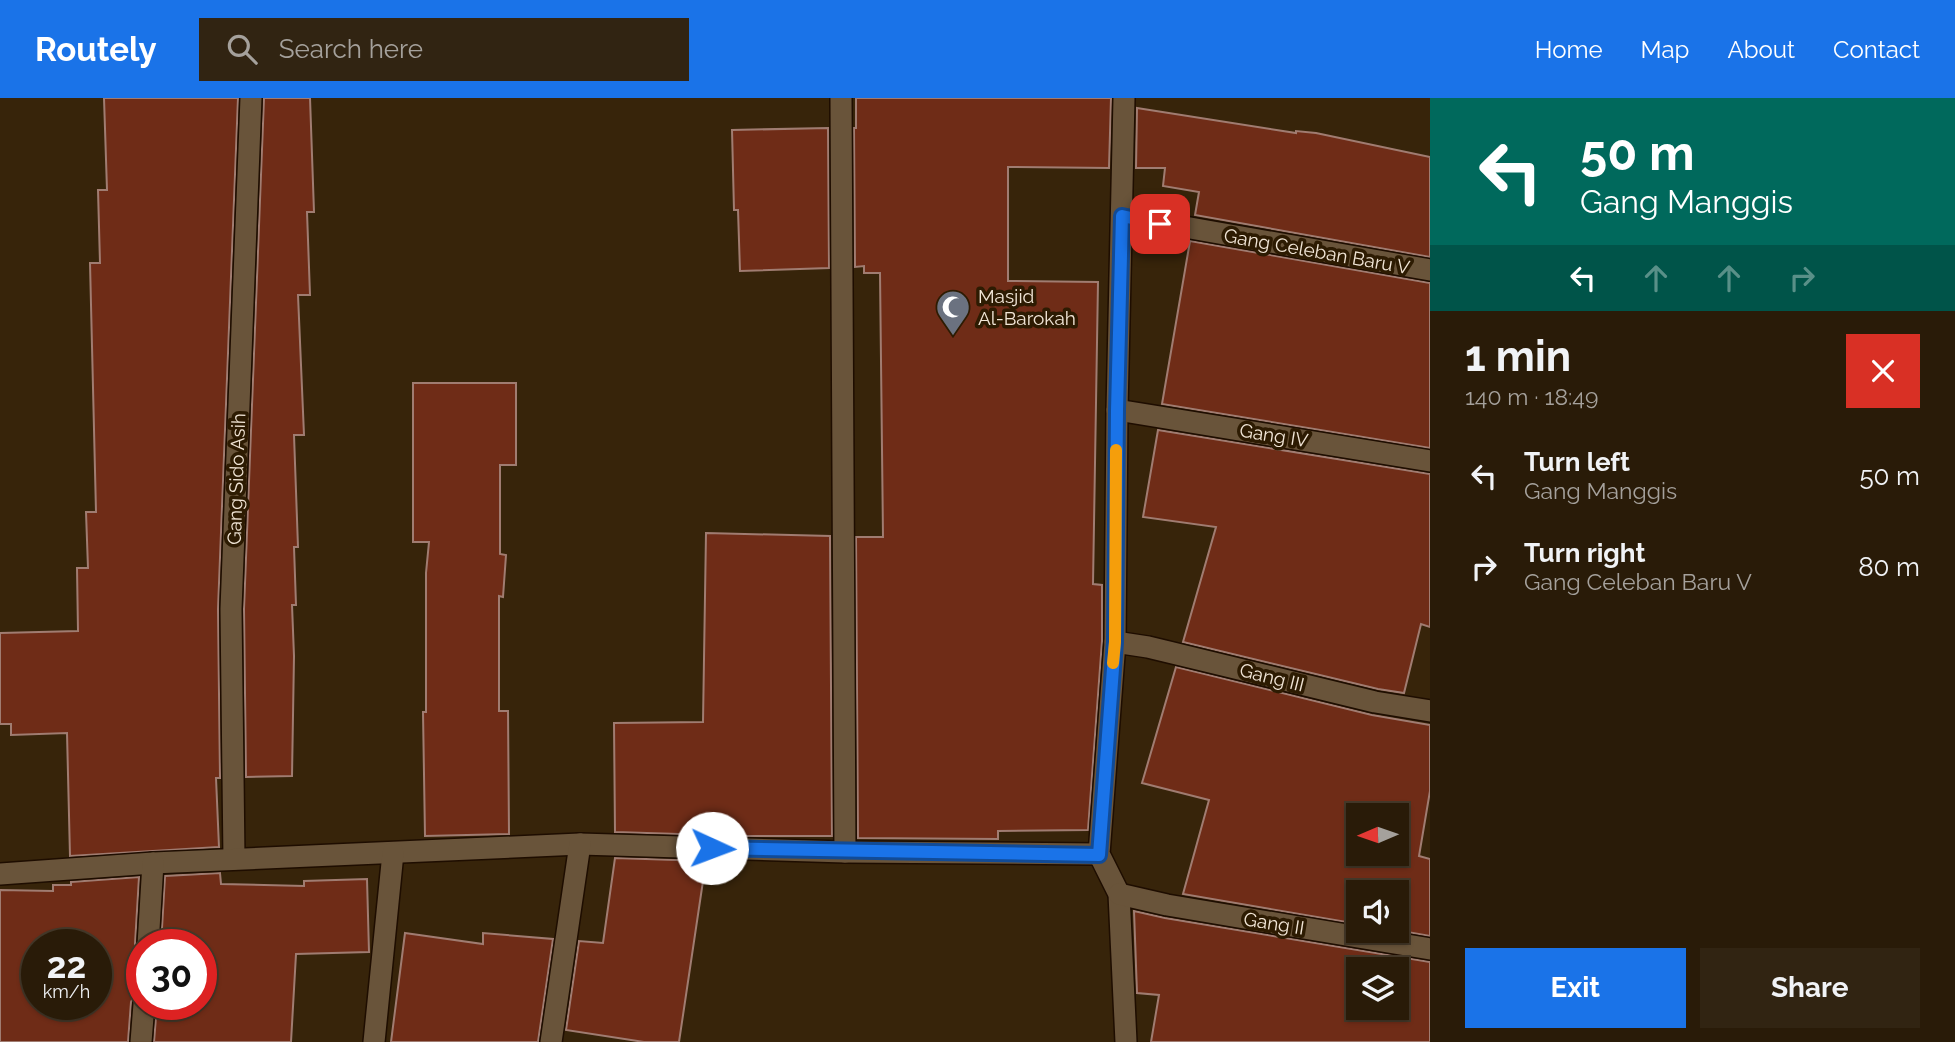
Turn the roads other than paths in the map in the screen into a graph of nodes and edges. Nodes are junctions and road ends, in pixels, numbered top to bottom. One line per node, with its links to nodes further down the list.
1 (251, 98): 14 (street, Gang Sido Asih)
2 (841, 98): 11 (street)
3 (1124, 98): 4 (street)
4 (1122, 216): 5 (street, Gang Celeban Baru V); 6 (street)
5 (1430, 271)
6 (1117, 410): 7 (street, Gang IV); 8 (street)
7 (1430, 461)
8 (1115, 642): 9 (street, Gang III); 13 (street)
9 (1430, 711)
10 (580, 844): 11 (street); 12 (street); 23 (street)
11 (845, 852): 13 (street)
12 (393, 853): 14 (street); 22 (street)
13 (1099, 855): 17 (street)
14 (234, 859): 15 (street)
15 (153, 863): 16 (street); 18 (street)
16 (0, 874)
17 (1119, 894): 19 (street, Gang II); 24 (street)
18 (149, 929)
19 (1430, 949)
20 (143, 1020): 21 (street)
21 (141, 1042)
22 (374, 1042)
23 (551, 1042)
24 (1126, 1042)

